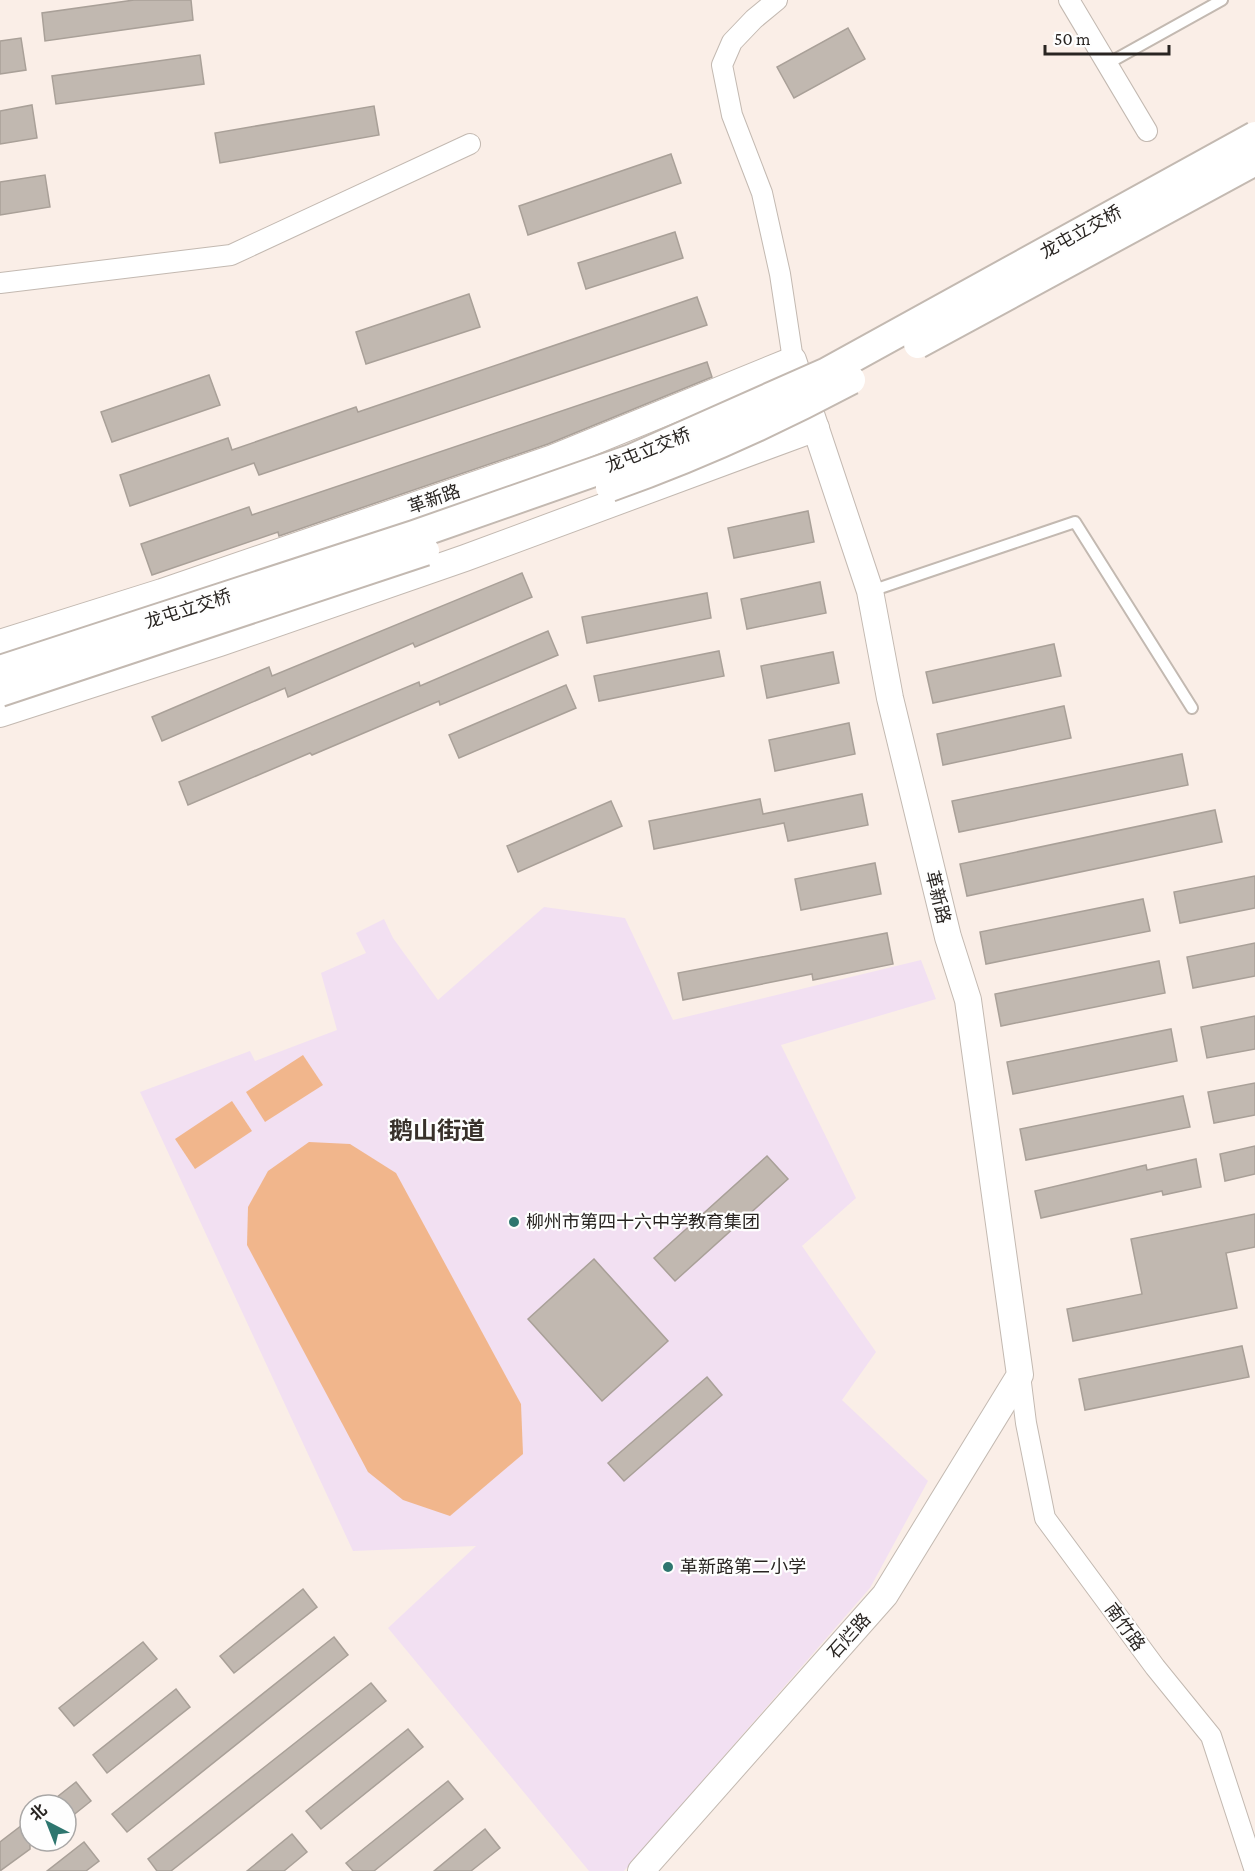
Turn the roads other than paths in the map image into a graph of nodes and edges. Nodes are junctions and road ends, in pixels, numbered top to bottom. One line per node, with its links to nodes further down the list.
1 (777, 0): 10 (street)
2 (1069, 0): 4 (street)
3 (1222, 0): 4 (lane)
4 (1107, 64): 5 (street)
5 (1147, 132)
6 (1255, 136): 14 (main road, 龙屯立交桥, bridge)
7 (470, 144): 9 (street)
8 (1255, 162): 15 (main road, 龙屯立交桥, bridge)
9 (0, 283)
10 (794, 360): 11 (street, 革新路); 13 (street, 革新路)
11 (816, 428): 12 (street, 革新路); 17 (street)
12 (870, 591): 16 (lane); 18 (street, 革新路)
13 (0, 643)
14 (0, 670)
15 (0, 692)
16 (1192, 708)
17 (0, 714)
18 (1020, 1375): 19 (street, 石烂路); 20 (street, 南竹路)
19 (641, 1871)
20 (1254, 1871)

